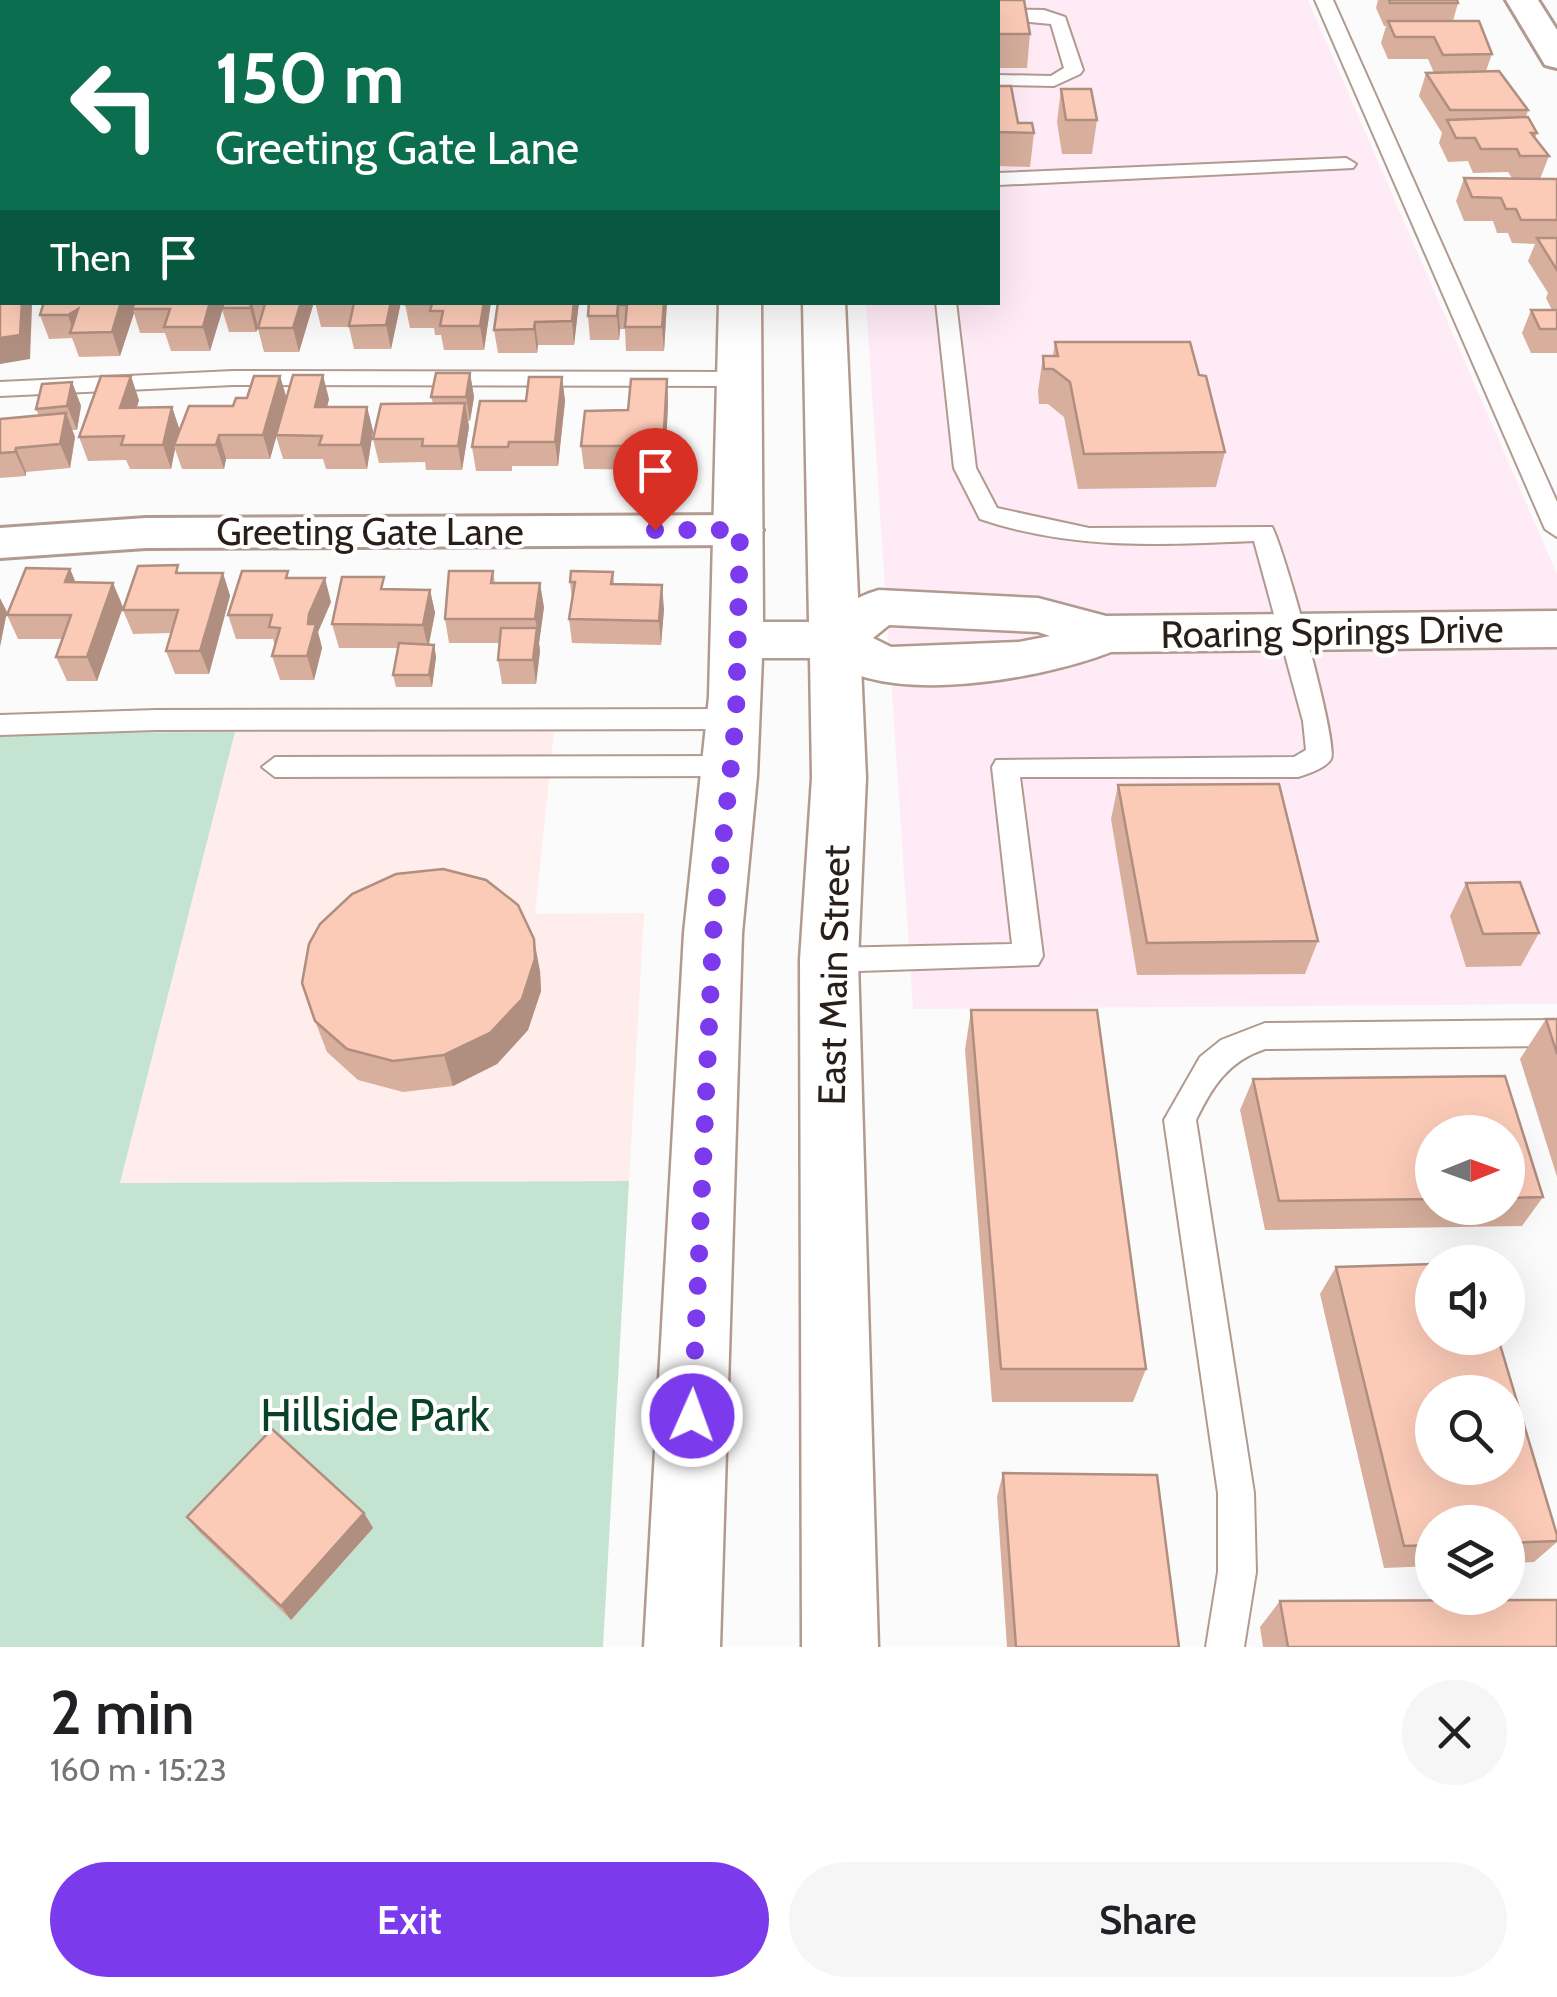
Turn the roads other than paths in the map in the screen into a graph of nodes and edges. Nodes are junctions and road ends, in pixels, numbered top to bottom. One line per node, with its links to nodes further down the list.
1 (1324, 0): 14 (lane)
2 (1522, 0): 4 (street)
3 (1000, 14): 5 (lane)
4 (1557, 58)
5 (1000, 80)
6 (1346, 164): 7 (lane)
7 (1000, 179)
8 (740, 305): 11 (main road)
9 (824, 305): 19 (main road, East Main Street)
10 (946, 305): 17 (lane)
11 (740, 379): 12 (lane); 13 (main road)
12 (0, 388)
13 (740, 530): 15 (street, Greeting Gate Lane); 18 (main road)
14 (1557, 530)
15 (0, 543)
16 (1557, 629): 17 (main road, Roaring Springs Drive)
17 (1291, 632): 19 (main road, Roaring Springs Drive); 23 (lane)
18 (740, 640): 19 (main road); 21 (main road)
19 (836, 640): 23 (main road, East Main Street)
20 (0, 726): 21 (lane)
21 (734, 742): 22 (lane); 25 (main road)
22 (275, 768)
23 (829, 960): 26 (main road, East Main Street)
24 (1557, 1033): 27 (lane)
25 (682, 1647)
26 (840, 1647)
27 (1225, 1647)

